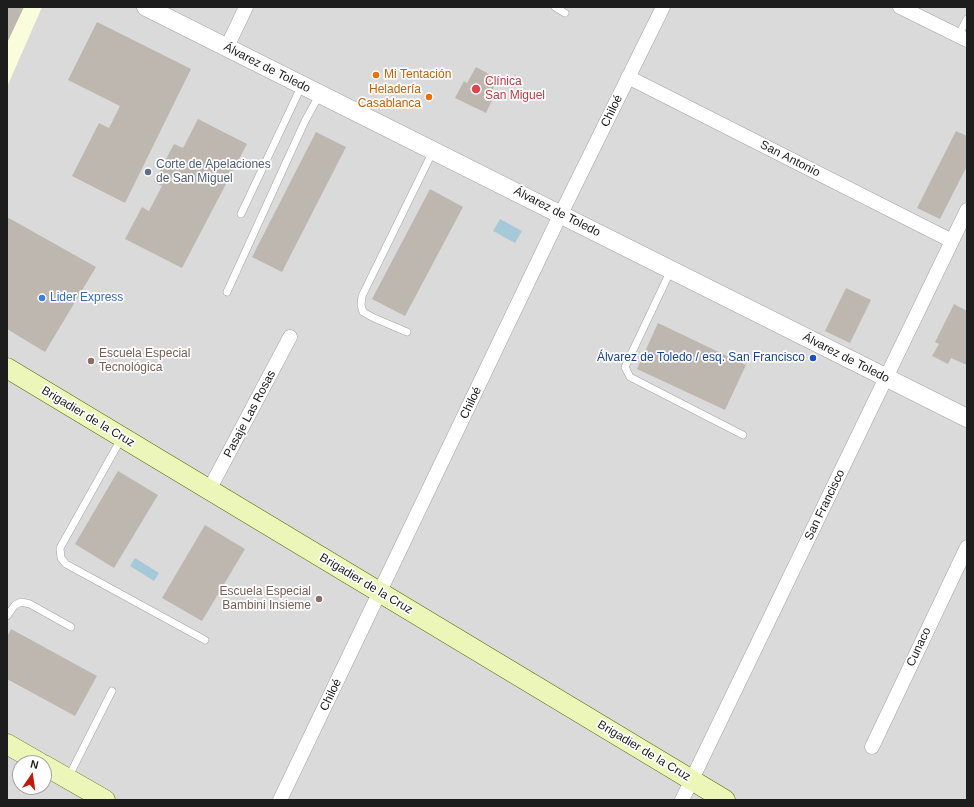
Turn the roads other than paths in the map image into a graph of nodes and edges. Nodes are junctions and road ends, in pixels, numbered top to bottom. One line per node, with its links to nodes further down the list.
1 (146, 7): 9 (street, Álvarez de Toledo)
2 (246, 7): 9 (street)
3 (555, 7): 6 (lane)
4 (663, 7): 10 (street, Chiloé)
5 (900, 7): 8 (street)
6 (565, 13)
7 (967, 19): 8 (lane)
8 (963, 38)
9 (227, 48): 11 (street, Álvarez de Toledo)
10 (628, 77): 16 (street, Chiloé); 17 (street, San Antonio)
11 (302, 85): 12 (street, Álvarez de Toledo); 15 (lane)
12 (320, 94): 13 (street, Álvarez de Toledo); 19 (lane)
13 (433, 151): 16 (street, Álvarez de Toledo); 20 (lane)
14 (967, 210): 17 (street, San Francisco)
15 (241, 214)
16 (561, 215): 18 (street, Álvarez de Toledo); 29 (street, Chiloé)
17 (952, 241): 23 (street, San Francisco)
18 (671, 270): 23 (street, Álvarez de Toledo); 25 (lane)
19 (227, 292)
20 (407, 332)
21 (290, 337): 27 (street, Pasaje Las Rosas)
22 (7, 368): 26 (main road, Brigadier de la Cruz)
23 (886, 378): 24 (street, Álvarez de Toledo); 39 (street, San Francisco)
24 (967, 418)
25 (743, 435)
26 (122, 438): 27 (main road, Brigadier de la Cruz); 32 (lane)
27 (209, 490): 29 (main road, Brigadier de la Cruz)
28 (967, 547): 35 (street, Cunaco)
29 (380, 593): 39 (main road, Brigadier de la Cruz); 41 (street, Chiloé)
30 (7, 616): 31 (lane)
31 (71, 627)
32 (205, 640)
33 (112, 691): 38 (lane)
34 (7, 744): 36 (main road)
35 (872, 747)
36 (26, 755)
37 (52, 770): 38 (main road)
38 (67, 778): 40 (main road)
39 (692, 780): 42 (street, San Francisco); 43 (main road, Brigadier de la Cruz)
40 (104, 800)
41 (280, 800)
42 (682, 800)
43 (725, 800)

